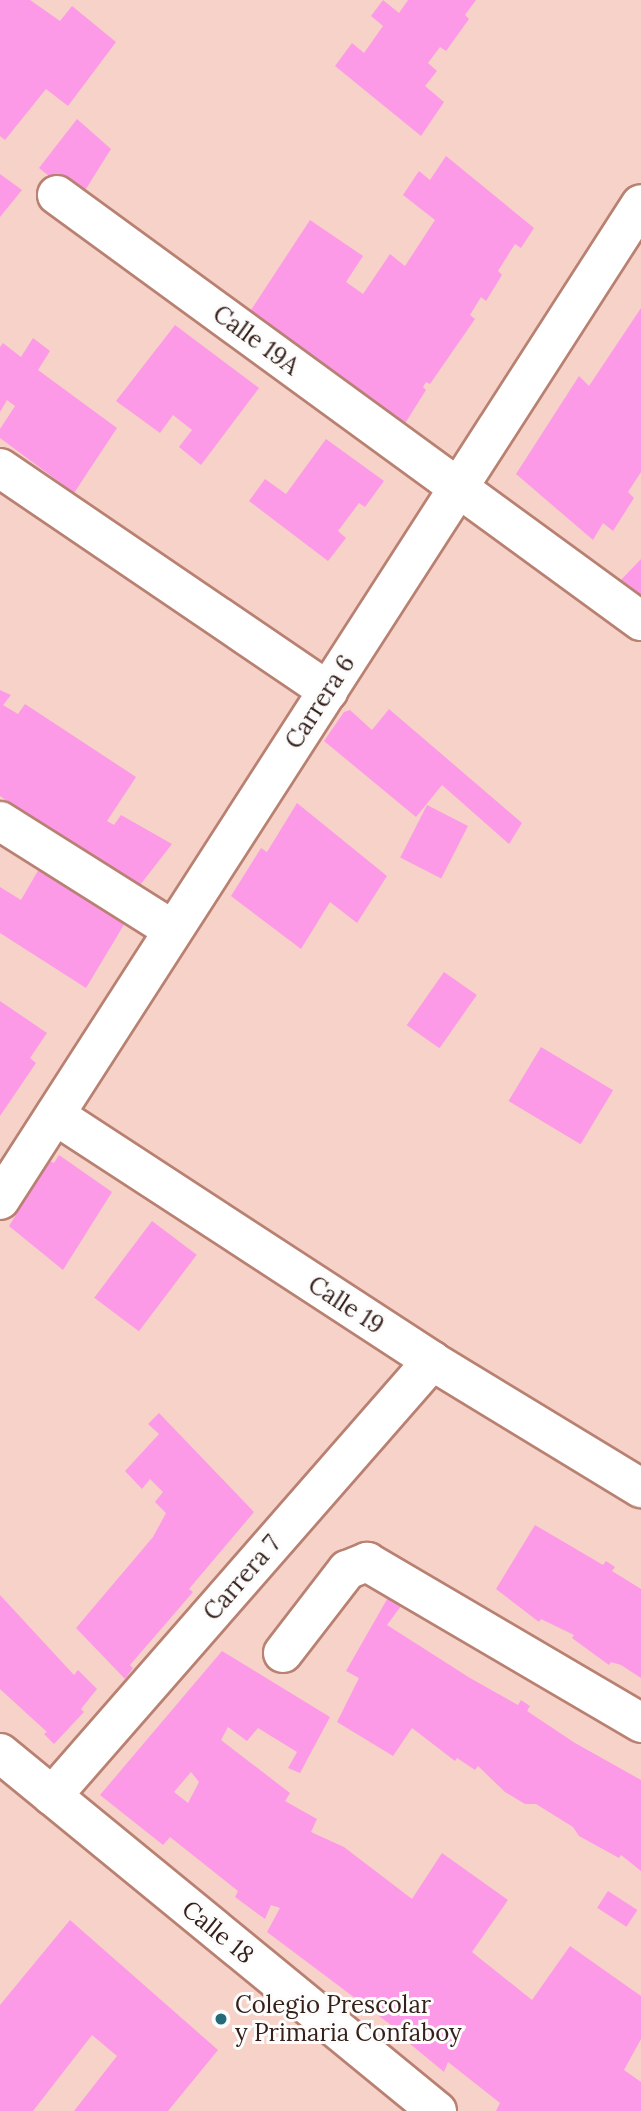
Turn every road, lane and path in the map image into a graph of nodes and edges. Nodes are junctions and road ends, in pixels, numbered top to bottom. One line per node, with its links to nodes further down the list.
1 (57, 195): 4 (street, Calle 19A)
2 (641, 204): 4 (street, Carrera 6)
3 (0, 468): 6 (street)
4 (456, 486): 5 (street, Calle 19A); 6 (street, Carrera 6)
5 (641, 621)
6 (328, 691): 8 (street, Carrera 6)
7 (0, 821): 8 (street)
8 (173, 930): 9 (street, Carrera 6)
9 (55, 1115): 10 (street, Carrera 6); 11 (street, Calle 19)
10 (0, 1200)
11 (432, 1360): 12 (street, Calle 19); 16 (street, Carrera 7)
12 (641, 1488)
13 (283, 1653): 14 (street)
14 (641, 1723)
15 (0, 1753): 16 (street, Calle 18)
16 (52, 1796): 17 (street, Calle 18)
17 (437, 2111)

